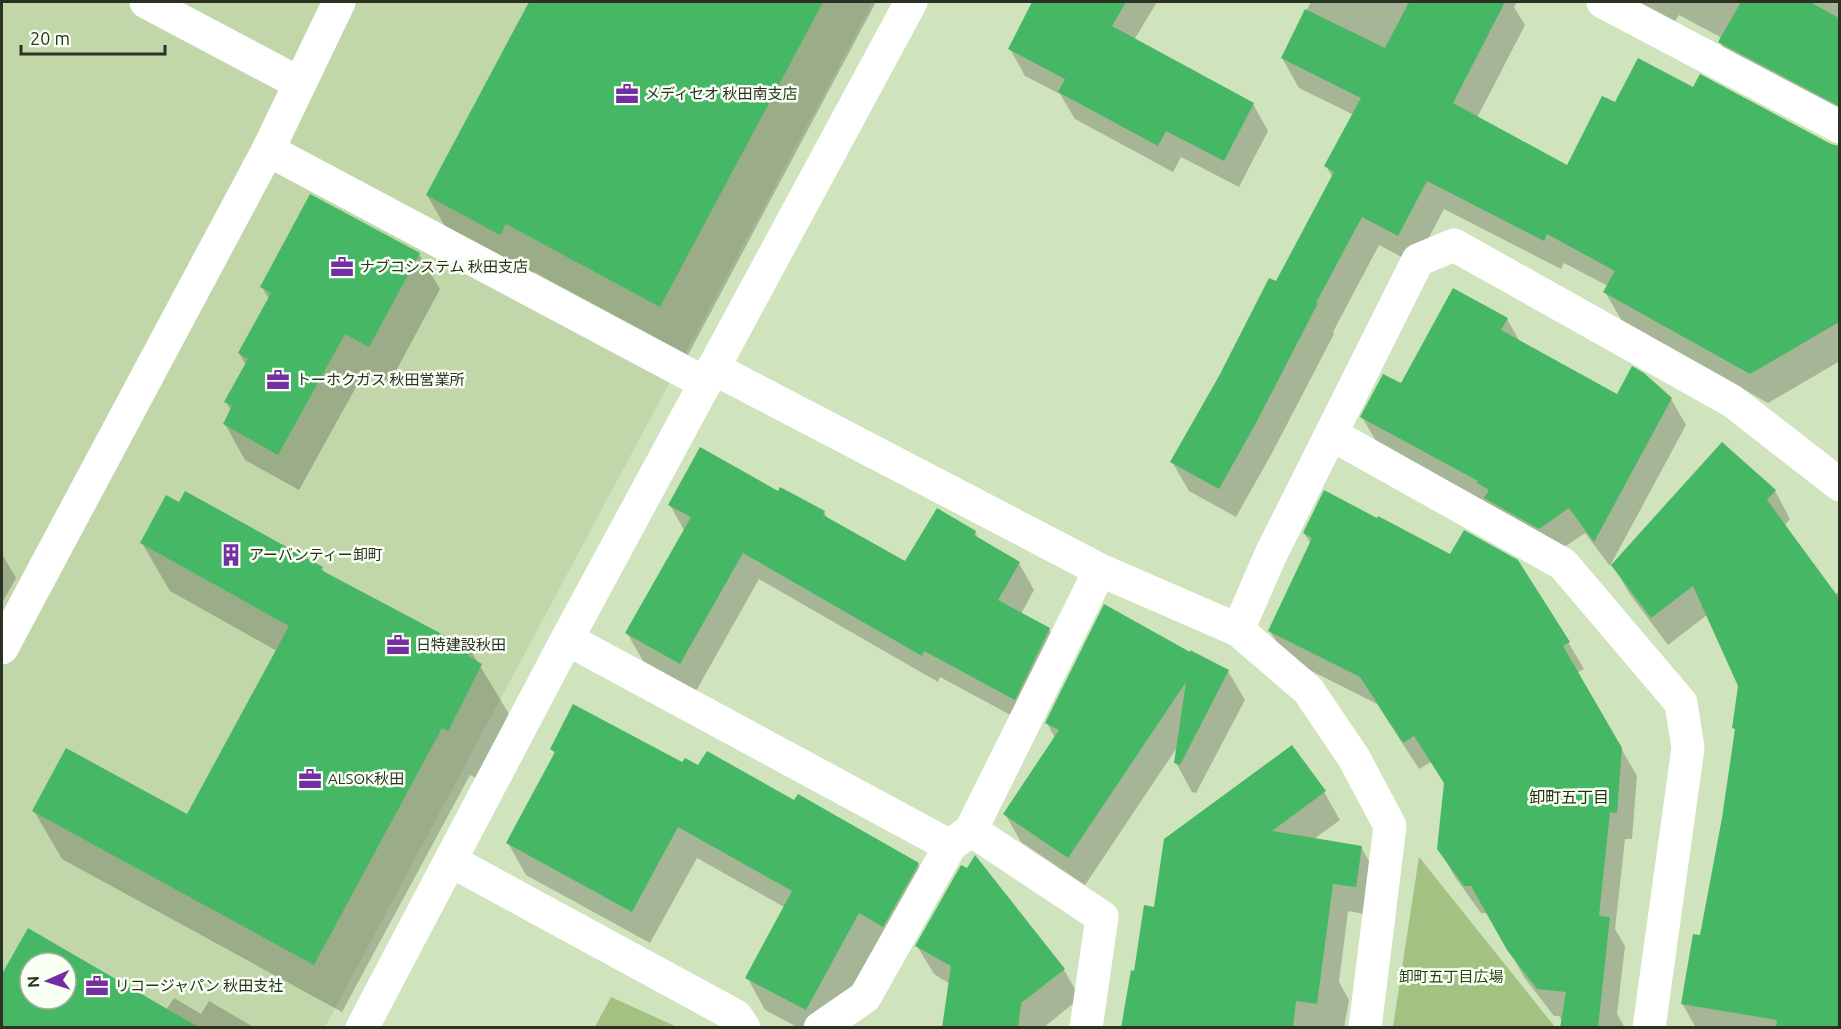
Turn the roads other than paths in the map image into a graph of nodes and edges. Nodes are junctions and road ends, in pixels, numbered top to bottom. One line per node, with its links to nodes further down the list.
1 (146, 2): 5 (street)
2 (339, 2): 5 (street)
3 (911, 2): 8 (street)
4 (1603, 2): 6 (street)
5 (299, 83): 7 (street)
6 (1839, 127)
7 (268, 150): 8 (street); 14 (street)
8 (709, 376): 11 (street); 13 (street)
9 (1331, 434): 10 (street); 12 (street); 22 (street)
10 (1839, 485)
11 (1100, 570): 12 (street); 15 (street)
12 (1238, 630): 21 (street)
13 (567, 639): 15 (street); 16 (street)
14 (2, 648)
15 (961, 838): 19 (street); 20 (street)
16 (451, 861): 17 (street); 18 (street)
17 (362, 1028)
18 (744, 1028)
19 (820, 1028)
20 (1086, 1028)
21 (1365, 1028)
22 (1649, 1028)

